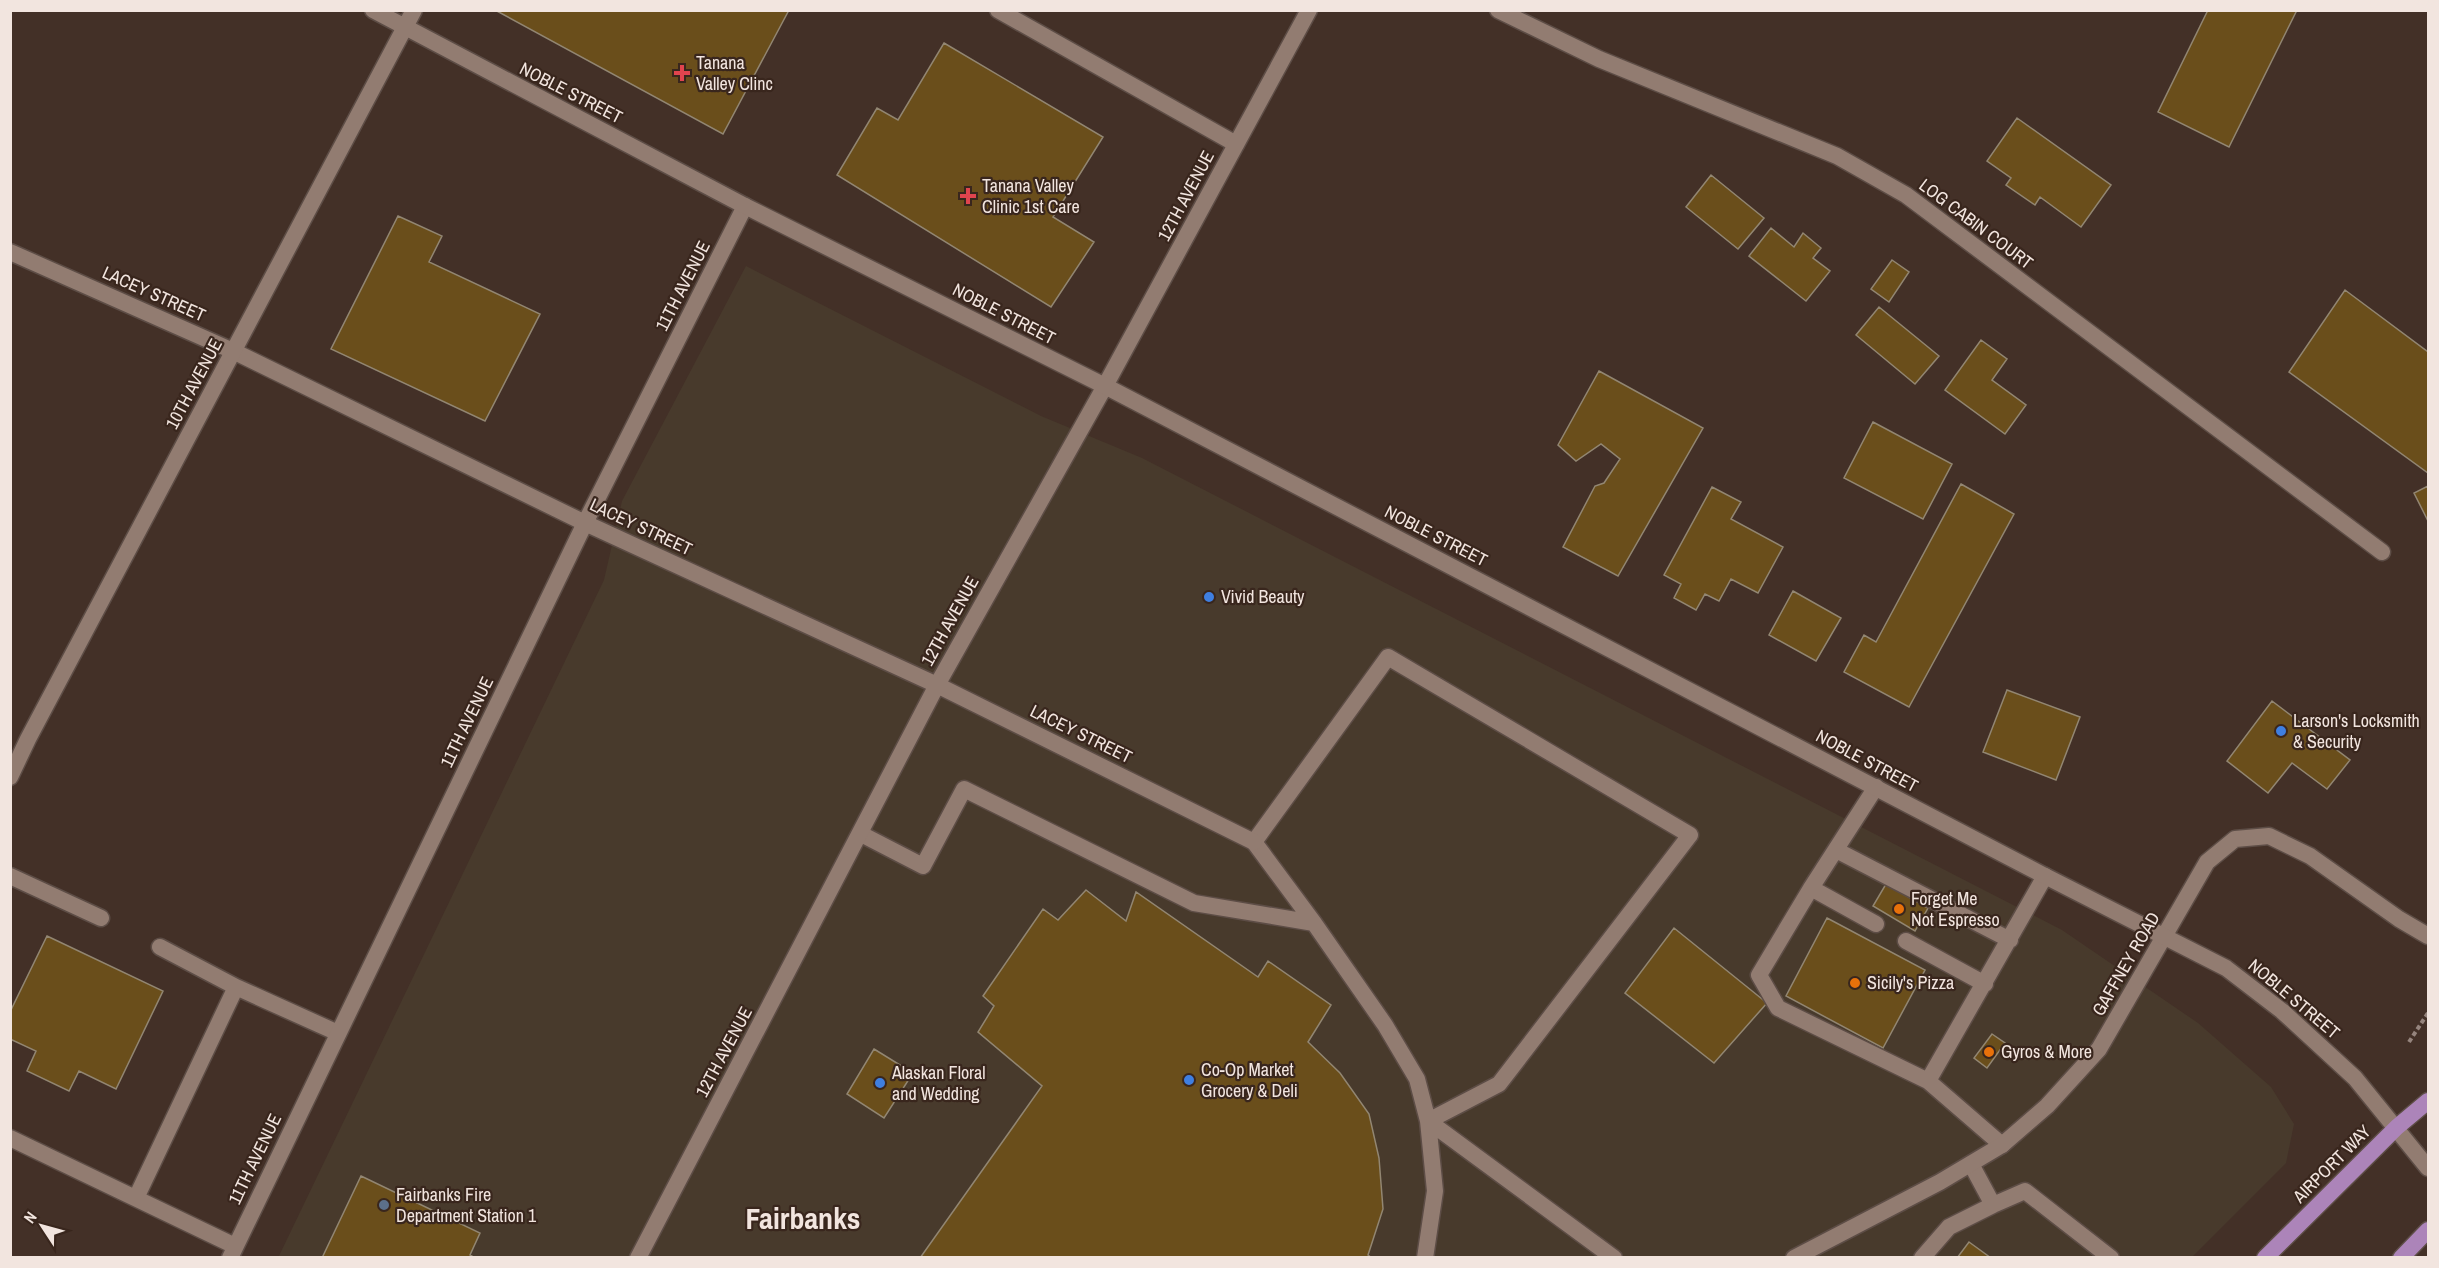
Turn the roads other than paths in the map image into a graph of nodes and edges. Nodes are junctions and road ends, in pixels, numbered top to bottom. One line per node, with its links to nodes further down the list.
1 (373, 10): 6 (street, NOBLE STREET)
2 (414, 10): 6 (street, 10TH AVENUE)
3 (998, 10): 7 (street)
4 (1309, 10): 7 (street, 12TH AVENUE)
5 (1498, 10): 13 (street, LOG CABIN COURT)
6 (405, 28): 8 (street, NOBLE STREET); 10 (street, 10TH AVENUE)
7 (1236, 144): 11 (street, 12TH AVENUE)
8 (745, 206): 11 (street, NOBLE STREET); 12 (street, 11TH AVENUE)
9 (10, 252): 10 (street, LACEY STREET)
10 (233, 351): 12 (street, LACEY STREET); 15 (street, 10TH AVENUE)
11 (1105, 386): 14 (street, 12TH AVENUE); 16 (street, NOBLE STREET)
12 (585, 523): 14 (street, LACEY STREET); 33 (street, 11TH AVENUE)
13 (2382, 552)
14 (937, 685): 17 (street, 12TH AVENUE); 18 (street, LACEY STREET)
15 (10, 777)
16 (1876, 787): 19 (street); 21 (street, NOBLE STREET)
17 (861, 834): 24 (street); 46 (street, 12TH AVENUE)
18 (1254, 842): 24 (street); 36 (street)
19 (1836, 850): 22 (street); 28 (street)
20 (10, 876): 23 (street)
21 (2045, 876): 27 (street, NOBLE STREET); 28 (street)
22 (1811, 888): 25 (street); 34 (street)
23 (101, 918)
24 (1314, 923): 36 (street)
25 (1876, 924)
26 (2428, 936): 27 (street, GAFFNEY ROAD)
27 (2164, 937): 37 (street, NOBLE STREET); 39 (street, GAFFNEY ROAD)
28 (2010, 940): 31 (street)
29 (1906, 941): 31 (street)
30 (160, 947): 32 (street)
31 (1985, 984): 34 (street)
32 (236, 987): 33 (street); 42 (street)
33 (338, 1033): 45 (street, 11TH AVENUE)
34 (1928, 1082): 39 (street)
35 (2428, 1101): 37 (main road, AIRPORT WAY)
36 (1428, 1121): 47 (street); 48 (street)
37 (2397, 1127): 41 (street, NOBLE STREET); 52 (main road, AIRPORT WAY)
38 (10, 1138): 42 (street)
39 (2002, 1145): 40 (street, GAFFNEY ROAD)
40 (1971, 1164): 43 (street); 49 (street, GAFFNEY ROAD)
41 (2428, 1167)
42 (136, 1198): 45 (street)
43 (1993, 1205): 50 (street); 51 (street)
44 (2428, 1230): 53 (main road)
45 (233, 1252)
46 (638, 1257)
47 (1425, 1257)
48 (1614, 1257)
49 (1794, 1257)
50 (1922, 1257)
51 (2112, 1257)
52 (2265, 1257)
53 (2401, 1257)

